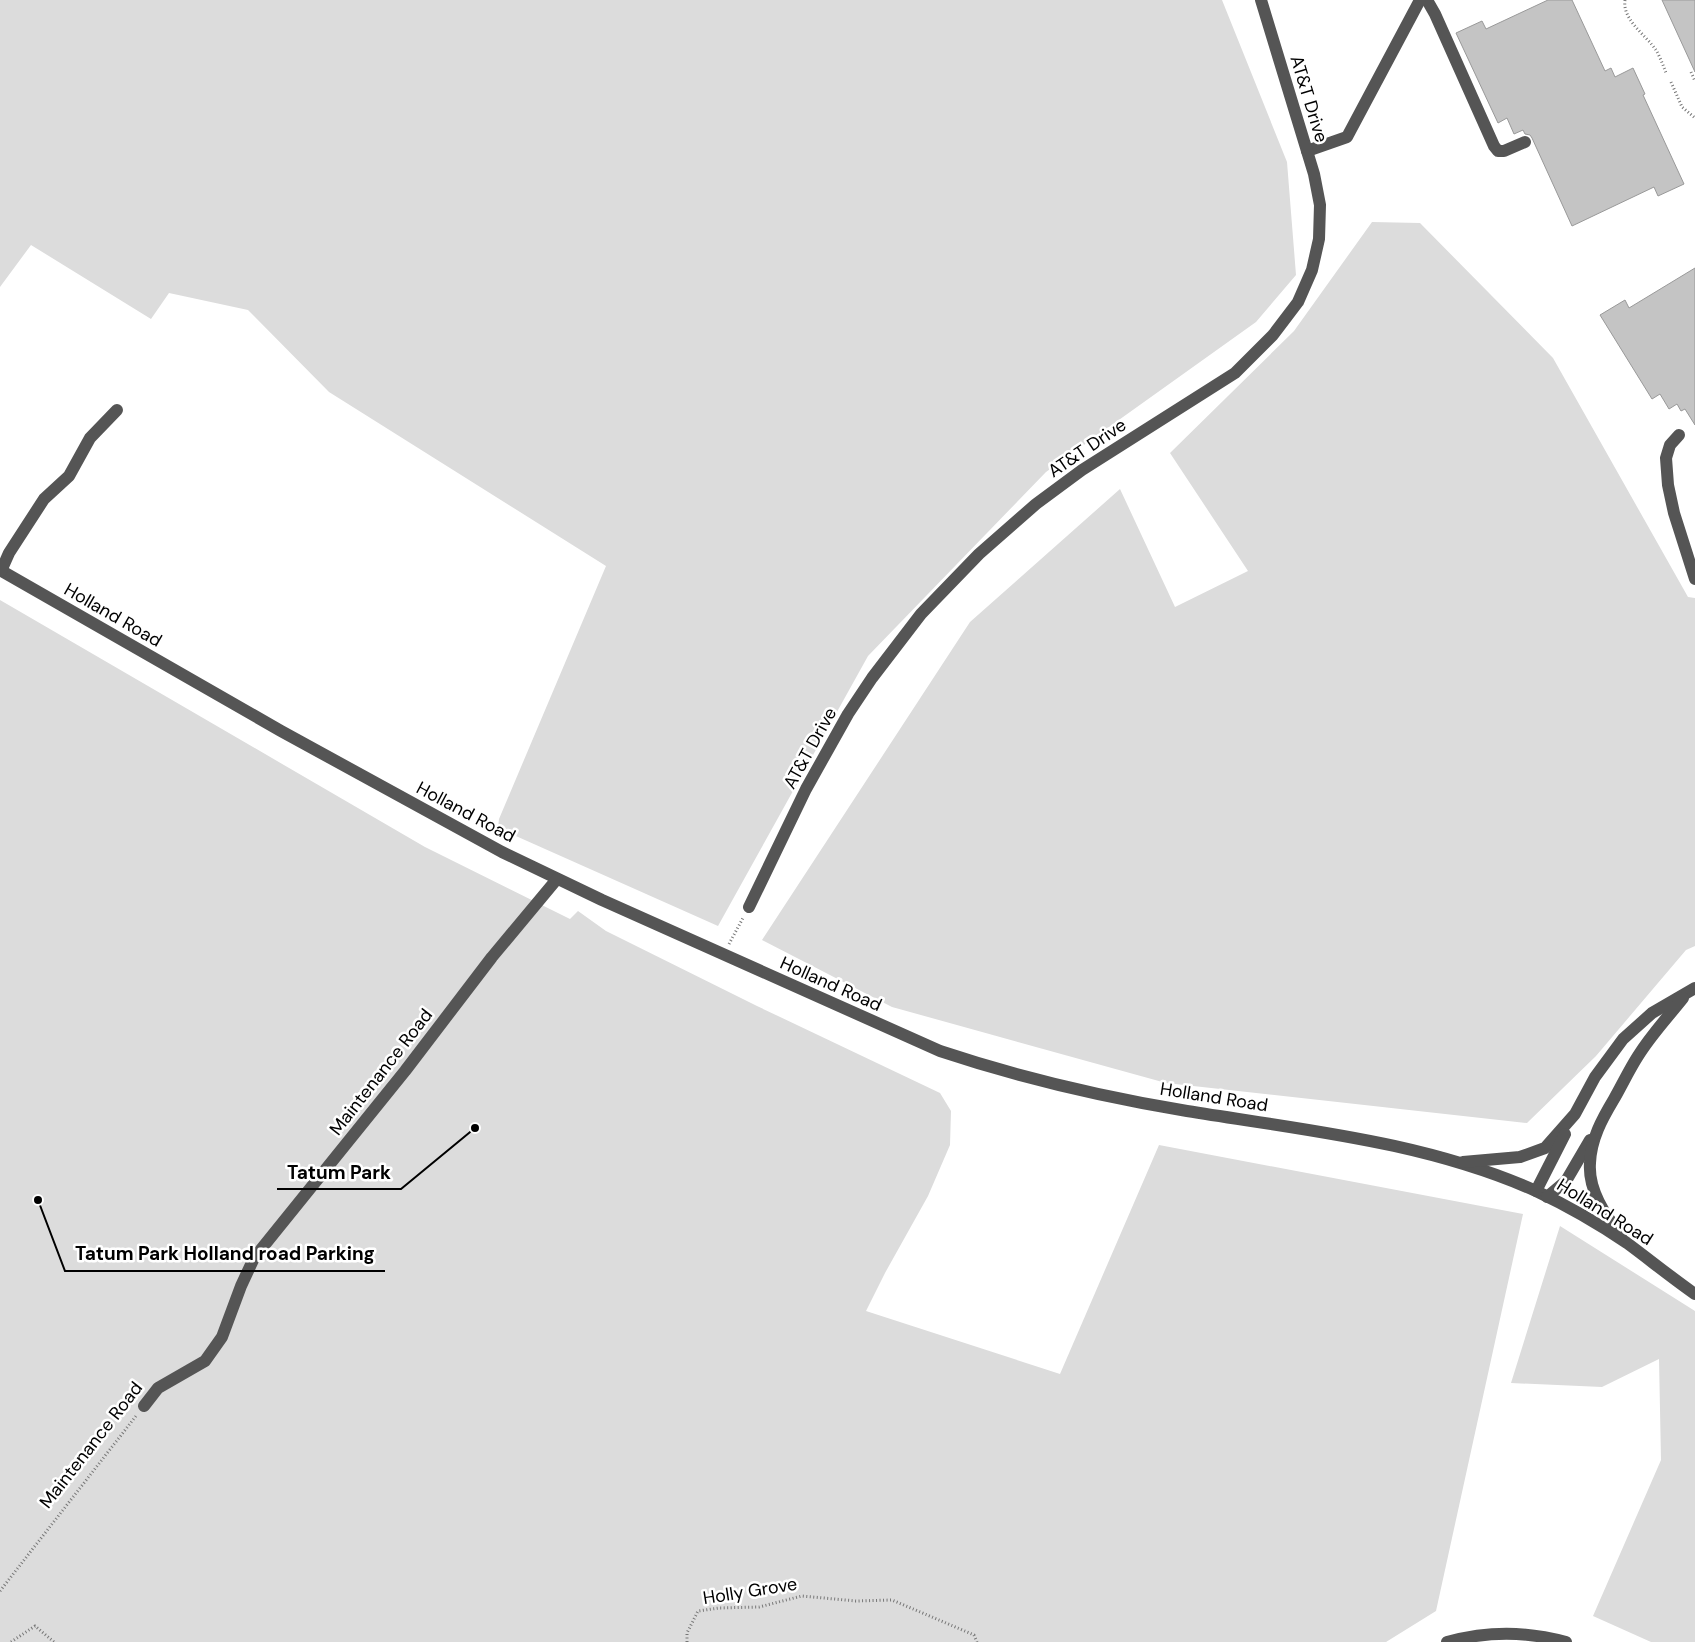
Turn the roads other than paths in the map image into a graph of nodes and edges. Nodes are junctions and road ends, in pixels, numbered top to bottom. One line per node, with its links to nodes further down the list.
1 (1261, 0): 5 (street, AT&T Drive)
2 (1420, 0): 5 (street)
3 (1427, 0): 4 (street)
4 (1525, 142)
5 (1307, 151): 11 (street, AT&T Drive)
6 (116, 410): 8 (street)
7 (1679, 435): 9 (street)
8 (0, 570): 10 (street, Holland Road)
9 (1695, 578)
10 (557, 878): 15 (street, Holland Road); 19 (street, Maintenance Road)
11 (749, 906)
12 (1691, 990): 13 (street); 14 (street)
13 (1575, 1114): 15 (street); 16 (street)
14 (1598, 1126): 16 (street); 17 (street)
15 (1458, 1162): 16 (street, Holland Road)
16 (1541, 1194): 17 (street, Holland Road)
17 (1627, 1244): 18 (street, Holland Road)
18 (1695, 1294)
19 (144, 1406)
20 (1447, 1642): 21 (street)
21 (1566, 1642)

